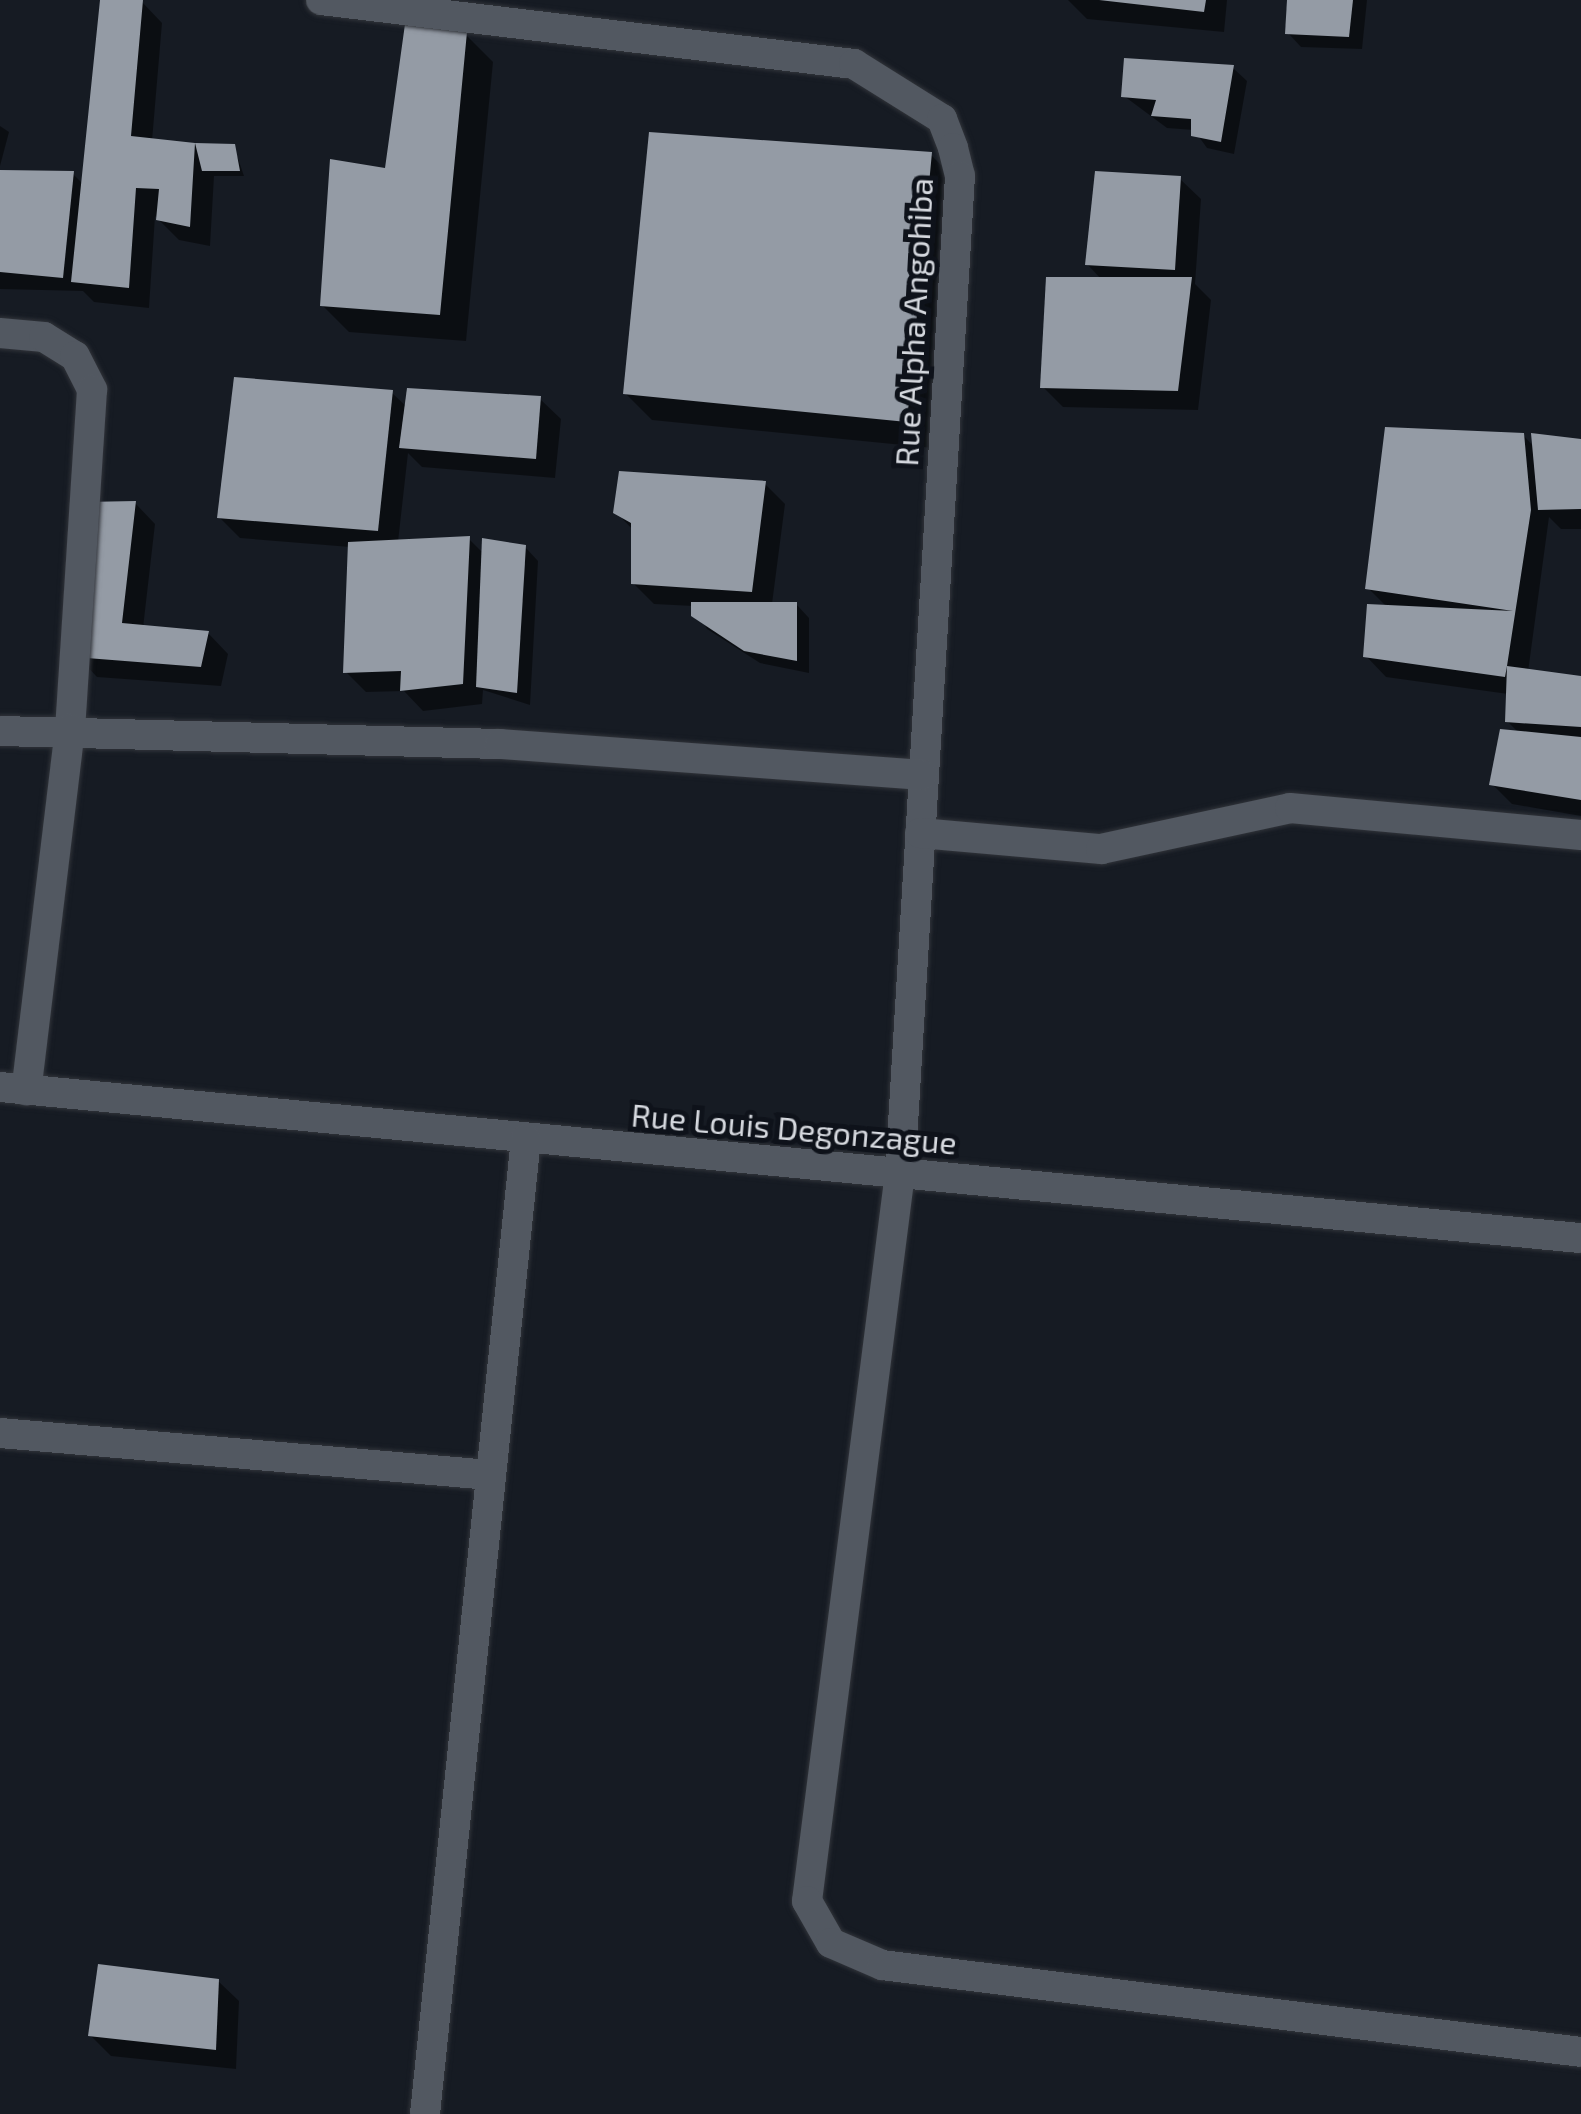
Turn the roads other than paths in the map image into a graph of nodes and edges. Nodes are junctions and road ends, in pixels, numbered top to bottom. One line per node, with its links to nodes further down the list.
1 (321, 0): 5 (street, Rue Alpha Angohiba)
2 (0, 333): 3 (street)
3 (70, 729): 4 (street); 5 (street); 8 (street)
4 (0, 731)
5 (922, 775): 6 (street, Rue Alpha Angohiba)
6 (920, 833): 7 (street); 10 (street, Rue Alpha Angohiba)
7 (1581, 835)
8 (13, 1088): 9 (street, Rue Louis Degonzague)
9 (526, 1139): 10 (street, Rue Louis Degonzague); 13 (street)
10 (900, 1173): 11 (street, Rue Louis Degonzague); 14 (street, Rue Alpha Angohiba)
11 (1581, 1238)
12 (0, 1433): 13 (street)
13 (490, 1475): 15 (street)
14 (1581, 2052)
15 (424, 2114)

